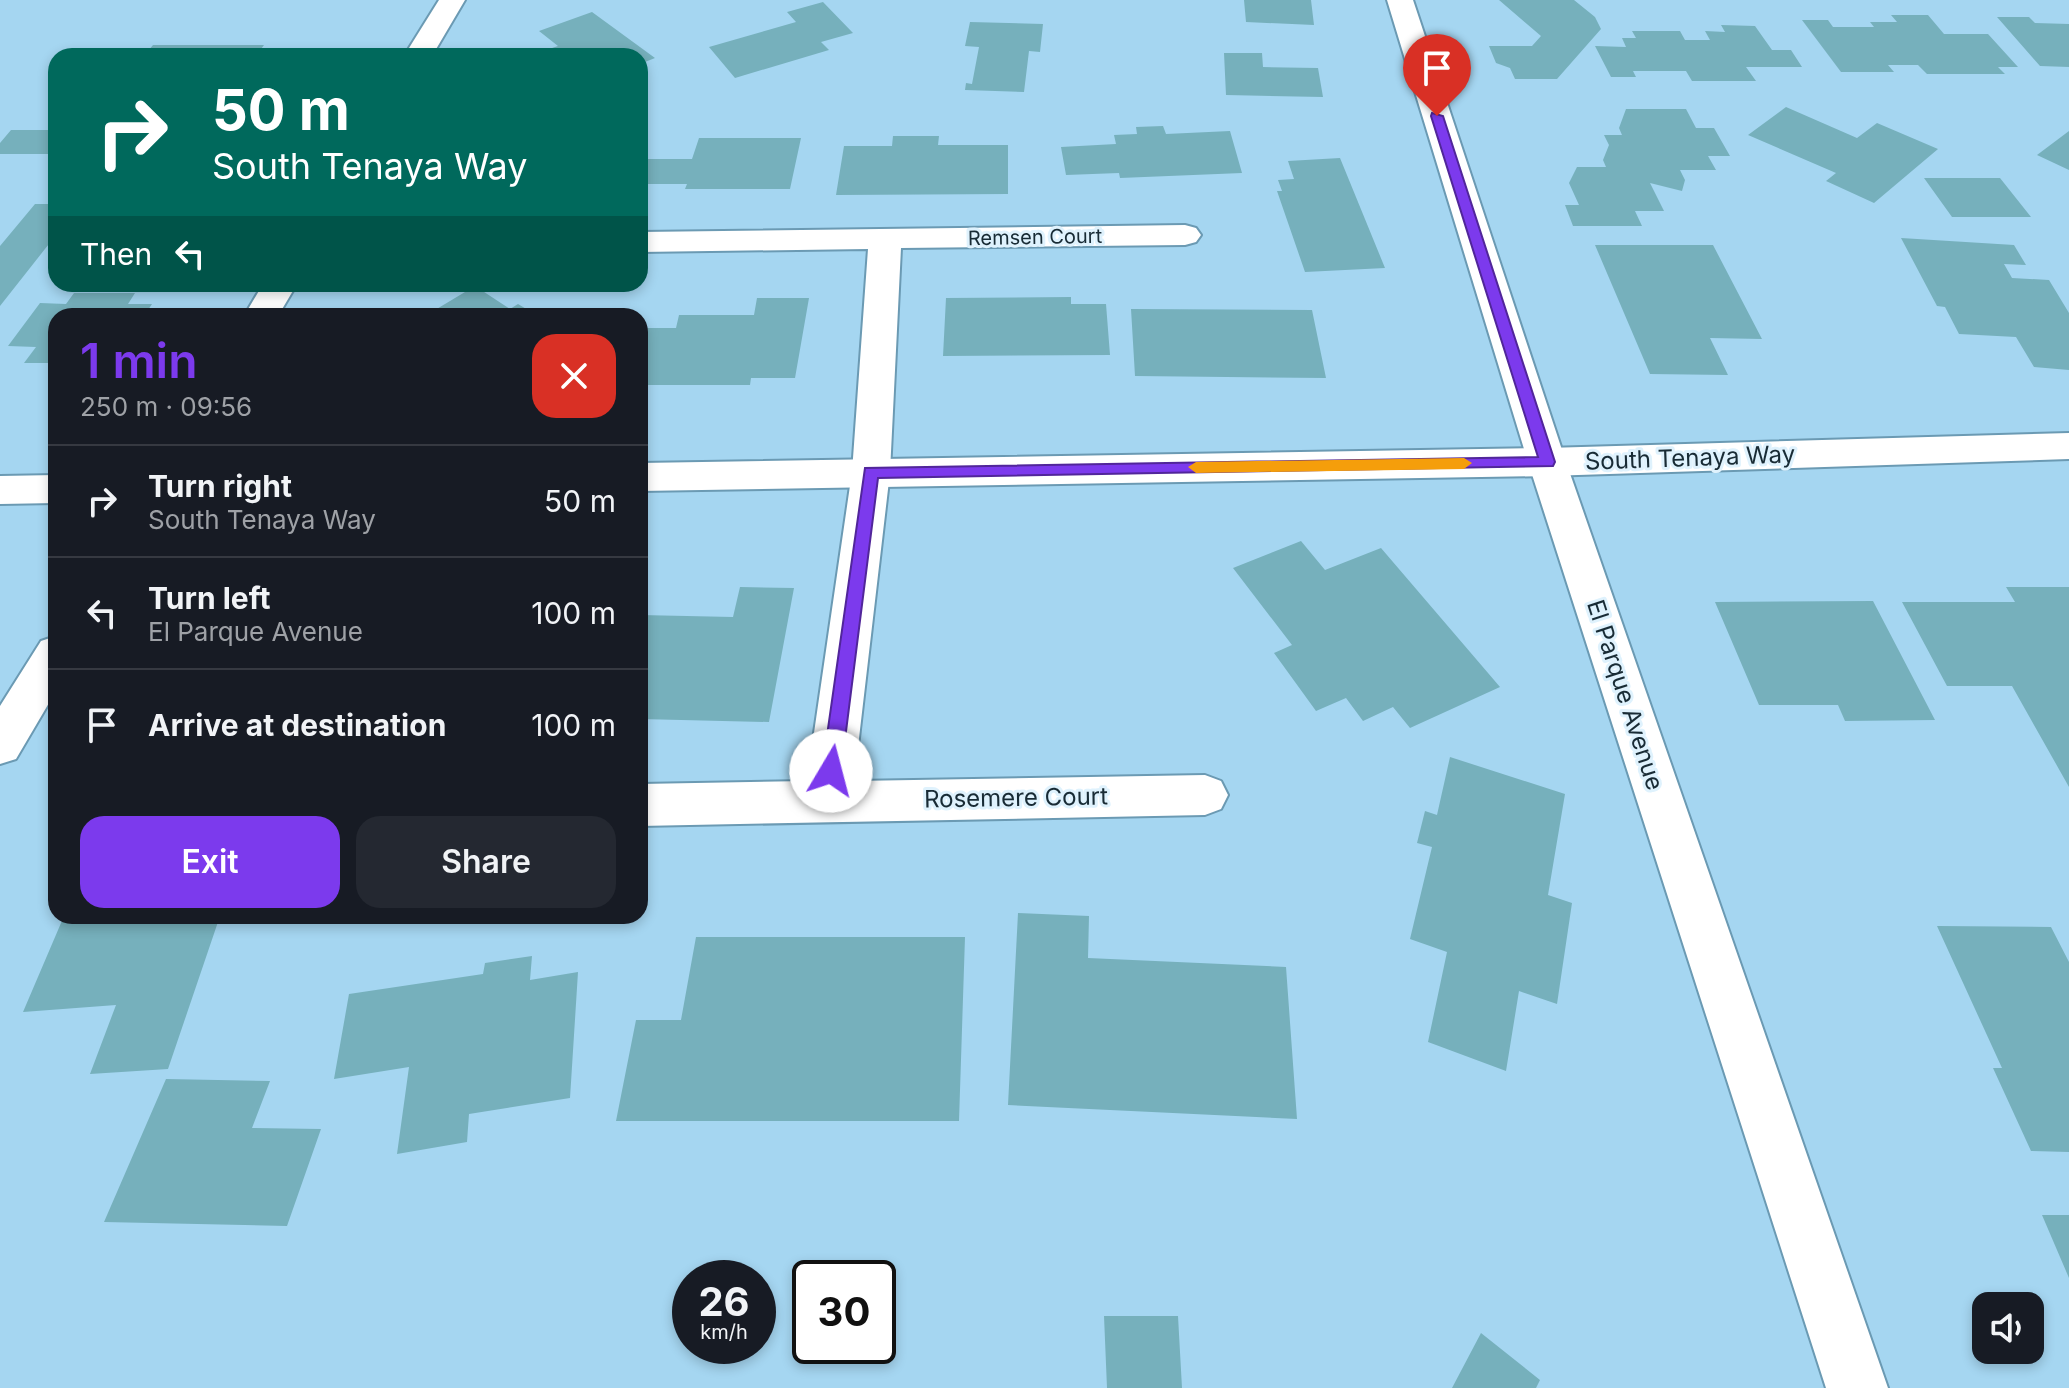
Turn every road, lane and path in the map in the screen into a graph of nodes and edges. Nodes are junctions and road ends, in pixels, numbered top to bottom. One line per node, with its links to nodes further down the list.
1 (452, 0): 3 (street)
2 (1400, 0): 8 (street, El Parque Avenue)
3 (423, 48)
4 (1185, 235): 5 (street, Remsen Court)
5 (885, 239): 6 (street, Remsen Court); 9 (street)
6 (648, 242)
7 (2069, 446): 8 (street, South Tenaya Way)
8 (1547, 462): 9 (street, South Tenaya Way); 18 (street, El Parque Avenue)
9 (871, 472): 10 (street, South Tenaya Way); 16 (street)
10 (648, 477)
11 (48, 489): 12 (street)
12 (0, 490)
13 (48, 666): 14 (street)
14 (0, 745)
15 (1205, 795): 16 (street, Rosemere Court)
16 (828, 801): 17 (street, Rosemere Court)
17 (648, 805)
18 (1857, 1388)

